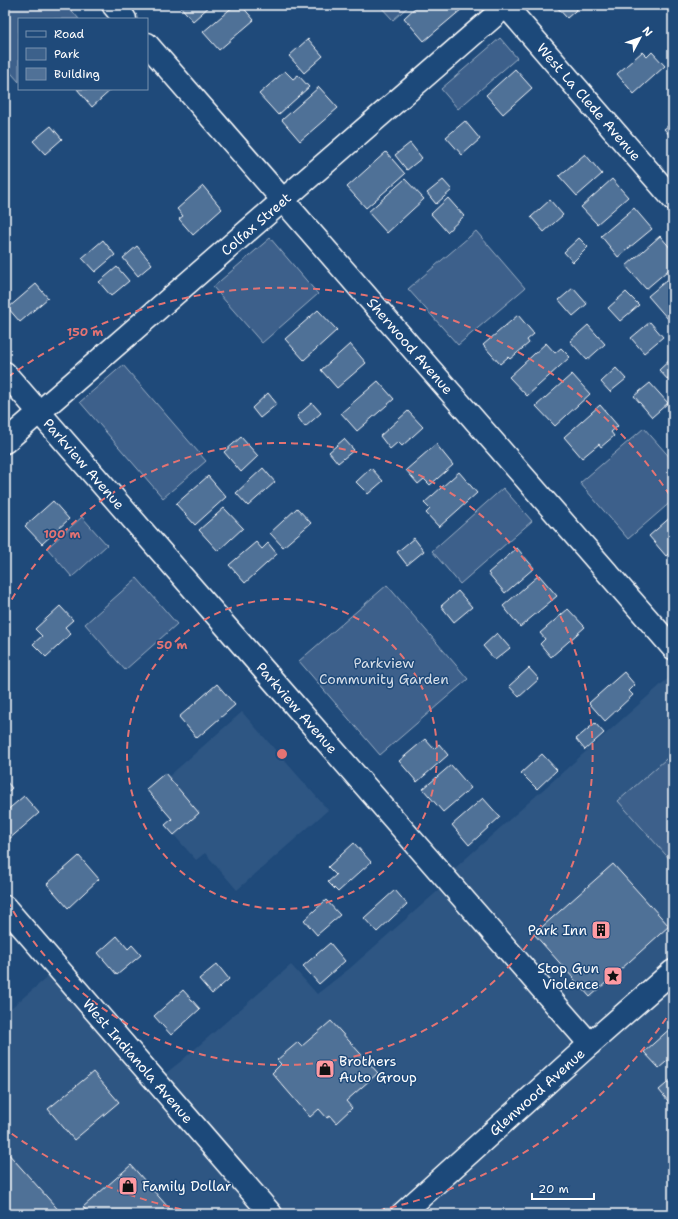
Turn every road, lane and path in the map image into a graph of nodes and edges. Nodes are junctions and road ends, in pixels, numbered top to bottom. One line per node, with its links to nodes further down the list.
1 (113, 5): 3 (street)
2 (506, 5): 5 (street, West La Clede Avenue); 6 (street, Colfax Street)
3 (125, 18)
4 (148, 45): 6 (street, Sherwood Avenue)
5 (673, 198)
6 (283, 200): 8 (street, Colfax Street); 10 (street, Sherwood Avenue)
7 (5, 373): 8 (street, Parkview Avenue)
8 (39, 412): 9 (street, Colfax Street); 13 (street, Parkview Avenue)
9 (5, 442)
10 (673, 648)
11 (5, 907): 14 (street, West Indianola Avenue)
12 (673, 971): 13 (street, Glenwood Avenue)
13 (590, 1044): 15 (street, Glenwood Avenue)
14 (272, 1214)
15 (402, 1214)

